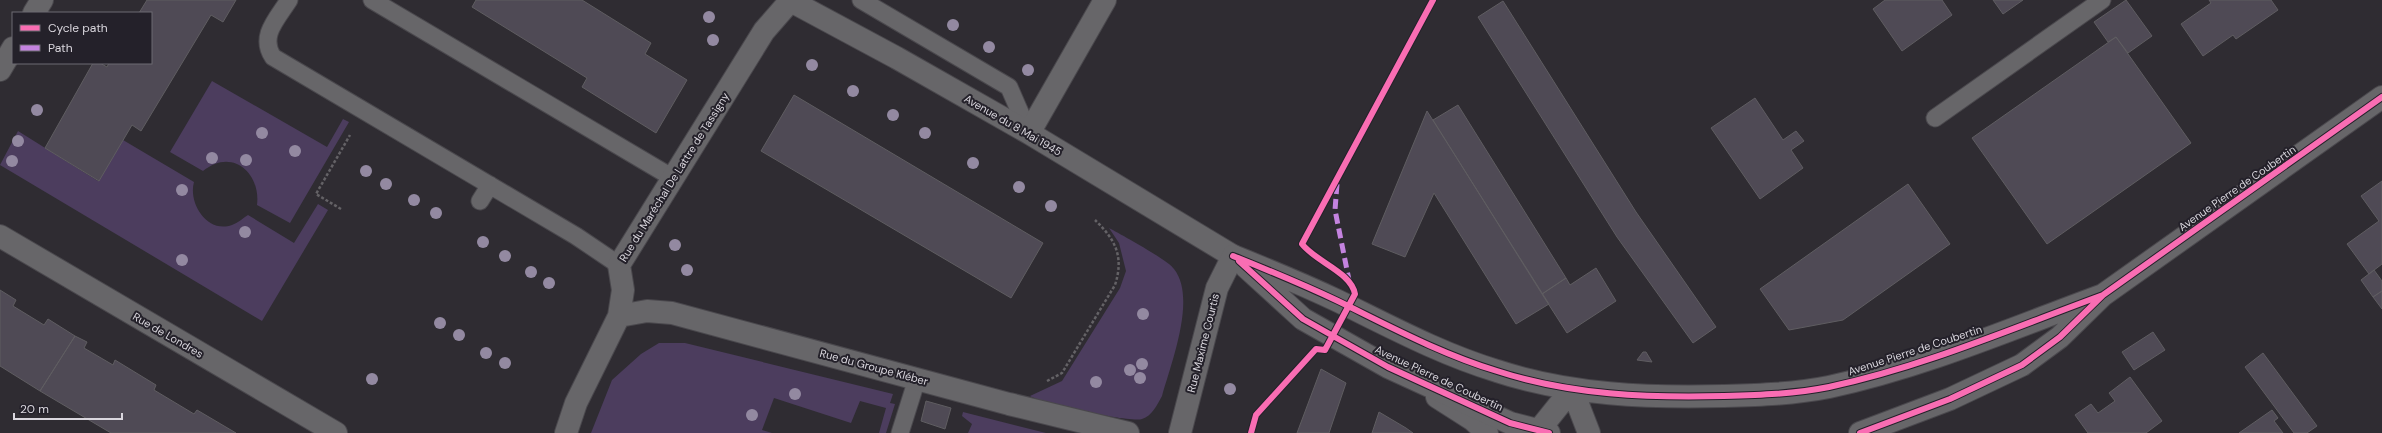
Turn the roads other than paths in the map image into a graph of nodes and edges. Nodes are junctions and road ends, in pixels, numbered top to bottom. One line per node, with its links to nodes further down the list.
1 (42, 0): 8 (street)
2 (289, 0): 15 (lane)
3 (372, 0): 14 (lane)
4 (790, 0): 13 (street, Avenue du 8 Mai 1945); 14 (street, Rue du Maréchal De Lattre de Tassigny)
5 (861, 0): 13 (lane)
6 (1106, 0): 13 (street)
7 (2102, 0): 12 (lane)
8 (35, 12)
9 (12, 50): 10 (street)
10 (0, 70)
11 (2382, 97): 20 (street, Avenue Pierre de Coubertin)
12 (1935, 118)
13 (1029, 134): 18 (street, Avenue du 8 Mai 1945)
14 (673, 178): 19 (street, Rue du Maréchal De Lattre de Tassigny)
15 (490, 185): 16 (lane); 19 (lane)
16 (480, 201)
17 (0, 236): 26 (street, Rue de Londres)
18 (1233, 256): 22 (street, Avenue Pierre de Coubertin); 24 (street, Avenue Pierre de Coubertin); 30 (street, Rue Maxime Courtis)
19 (619, 265): 21 (street, Rue du Maréchal De Lattre de Tassigny)
20 (2103, 295): 24 (street, Avenue Pierre de Coubertin); 33 (street, Avenue Pierre de Coubertin)
21 (619, 316): 23 (street, Rue du Groupe Kléber); 27 (street, Rue du Maréchal De Lattre de Tassigny)
22 (1388, 367): 25 (street, Avenue Pierre de Coubertin); 31 (street)
23 (917, 379): 28 (lane); 29 (street, Rue du Groupe Kléber)
24 (1572, 389): 25 (street, Avenue Pierre de Coubertin); 32 (street)
25 (1542, 432)
26 (336, 433)
27 (566, 433)
28 (900, 433)
29 (1128, 433)
30 (1180, 433)
31 (1487, 433)
32 (1589, 433)
33 (1860, 433)

